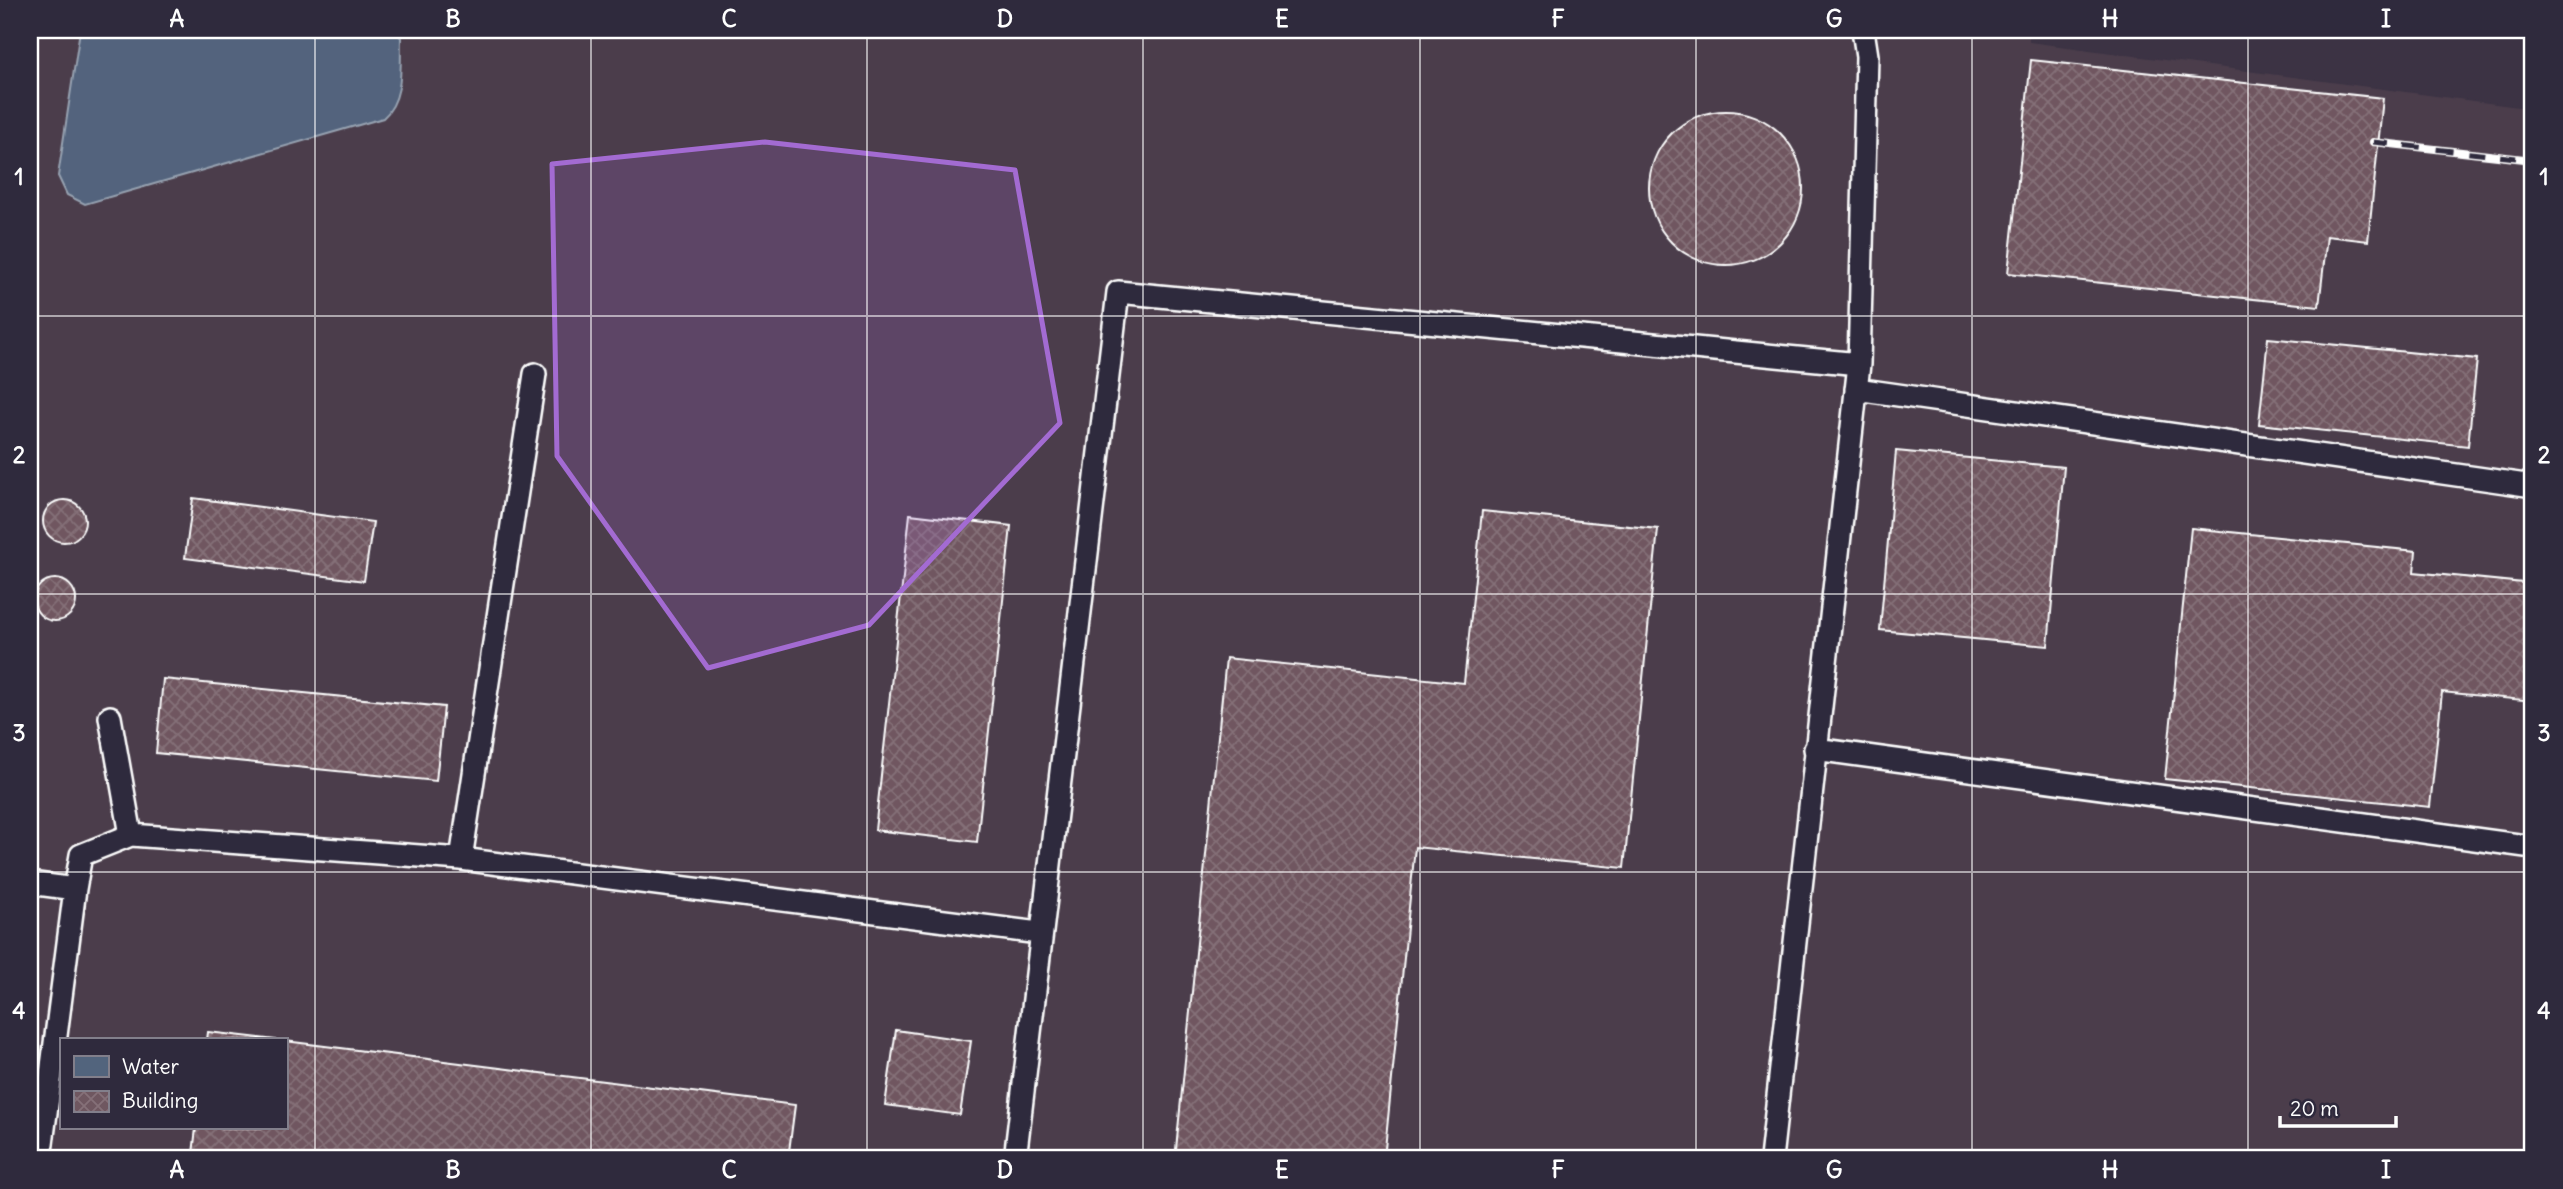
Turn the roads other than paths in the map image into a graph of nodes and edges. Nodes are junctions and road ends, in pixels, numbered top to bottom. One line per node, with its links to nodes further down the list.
1 (1863, 30): 2 (lane)
2 (1859, 365): 4 (lane); 13 (lane)
3 (535, 374): 10 (lane)
4 (1856, 389): 5 (lane); 7 (lane)
5 (2533, 486)
6 (110, 717): 8 (lane)
7 (1815, 749): 9 (lane); 16 (lane)
8 (131, 835): 10 (lane); 12 (lane)
9 (2533, 847)
10 (461, 859): 13 (lane)
11 (30, 883): 12 (lane)
12 (75, 889): 14 (lane)
13 (1040, 933): 15 (lane)
14 (40, 1159)
15 (1015, 1159)
16 (1771, 1159)

